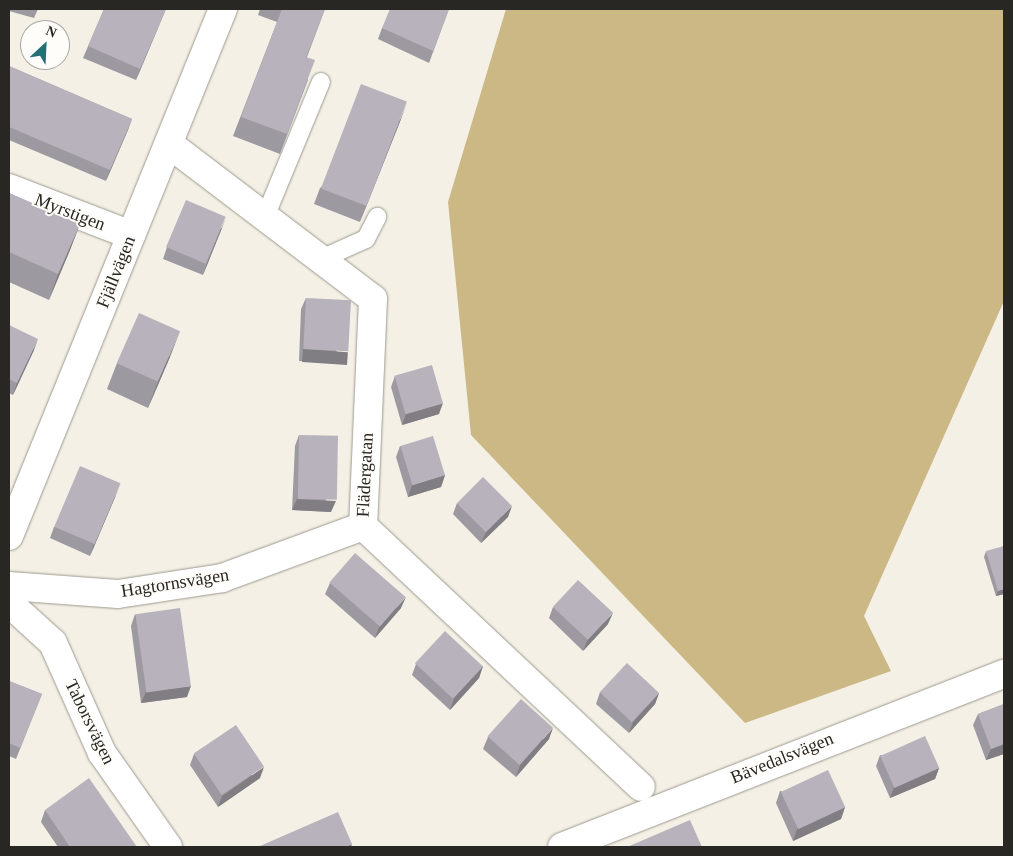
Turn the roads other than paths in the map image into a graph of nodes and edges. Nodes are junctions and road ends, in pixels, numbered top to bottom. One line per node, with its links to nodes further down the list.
1 (223, 9): 3 (street, Fjällvägen)
2 (321, 82): 5 (lane)
3 (169, 144): 5 (street, Flädergatan); 7 (street, Fjällvägen)
4 (9, 188): 7 (street, Myrstigen)
5 (264, 217): 8 (street, Flädergatan)
6 (377, 217): 8 (lane)
7 (131, 235): 10 (street, Fjällvägen)
8 (321, 259): 9 (street, Flädergatan)
9 (363, 526): 11 (street, Hagtornsvägen); 14 (street, Flädergatan)
10 (9, 536)
11 (9, 586)
12 (9, 603): 15 (street, Taborsvägen)
13 (1004, 674): 16 (street, Bävedalsvägen)
14 (641, 787)
15 (168, 847)
16 (562, 847)

